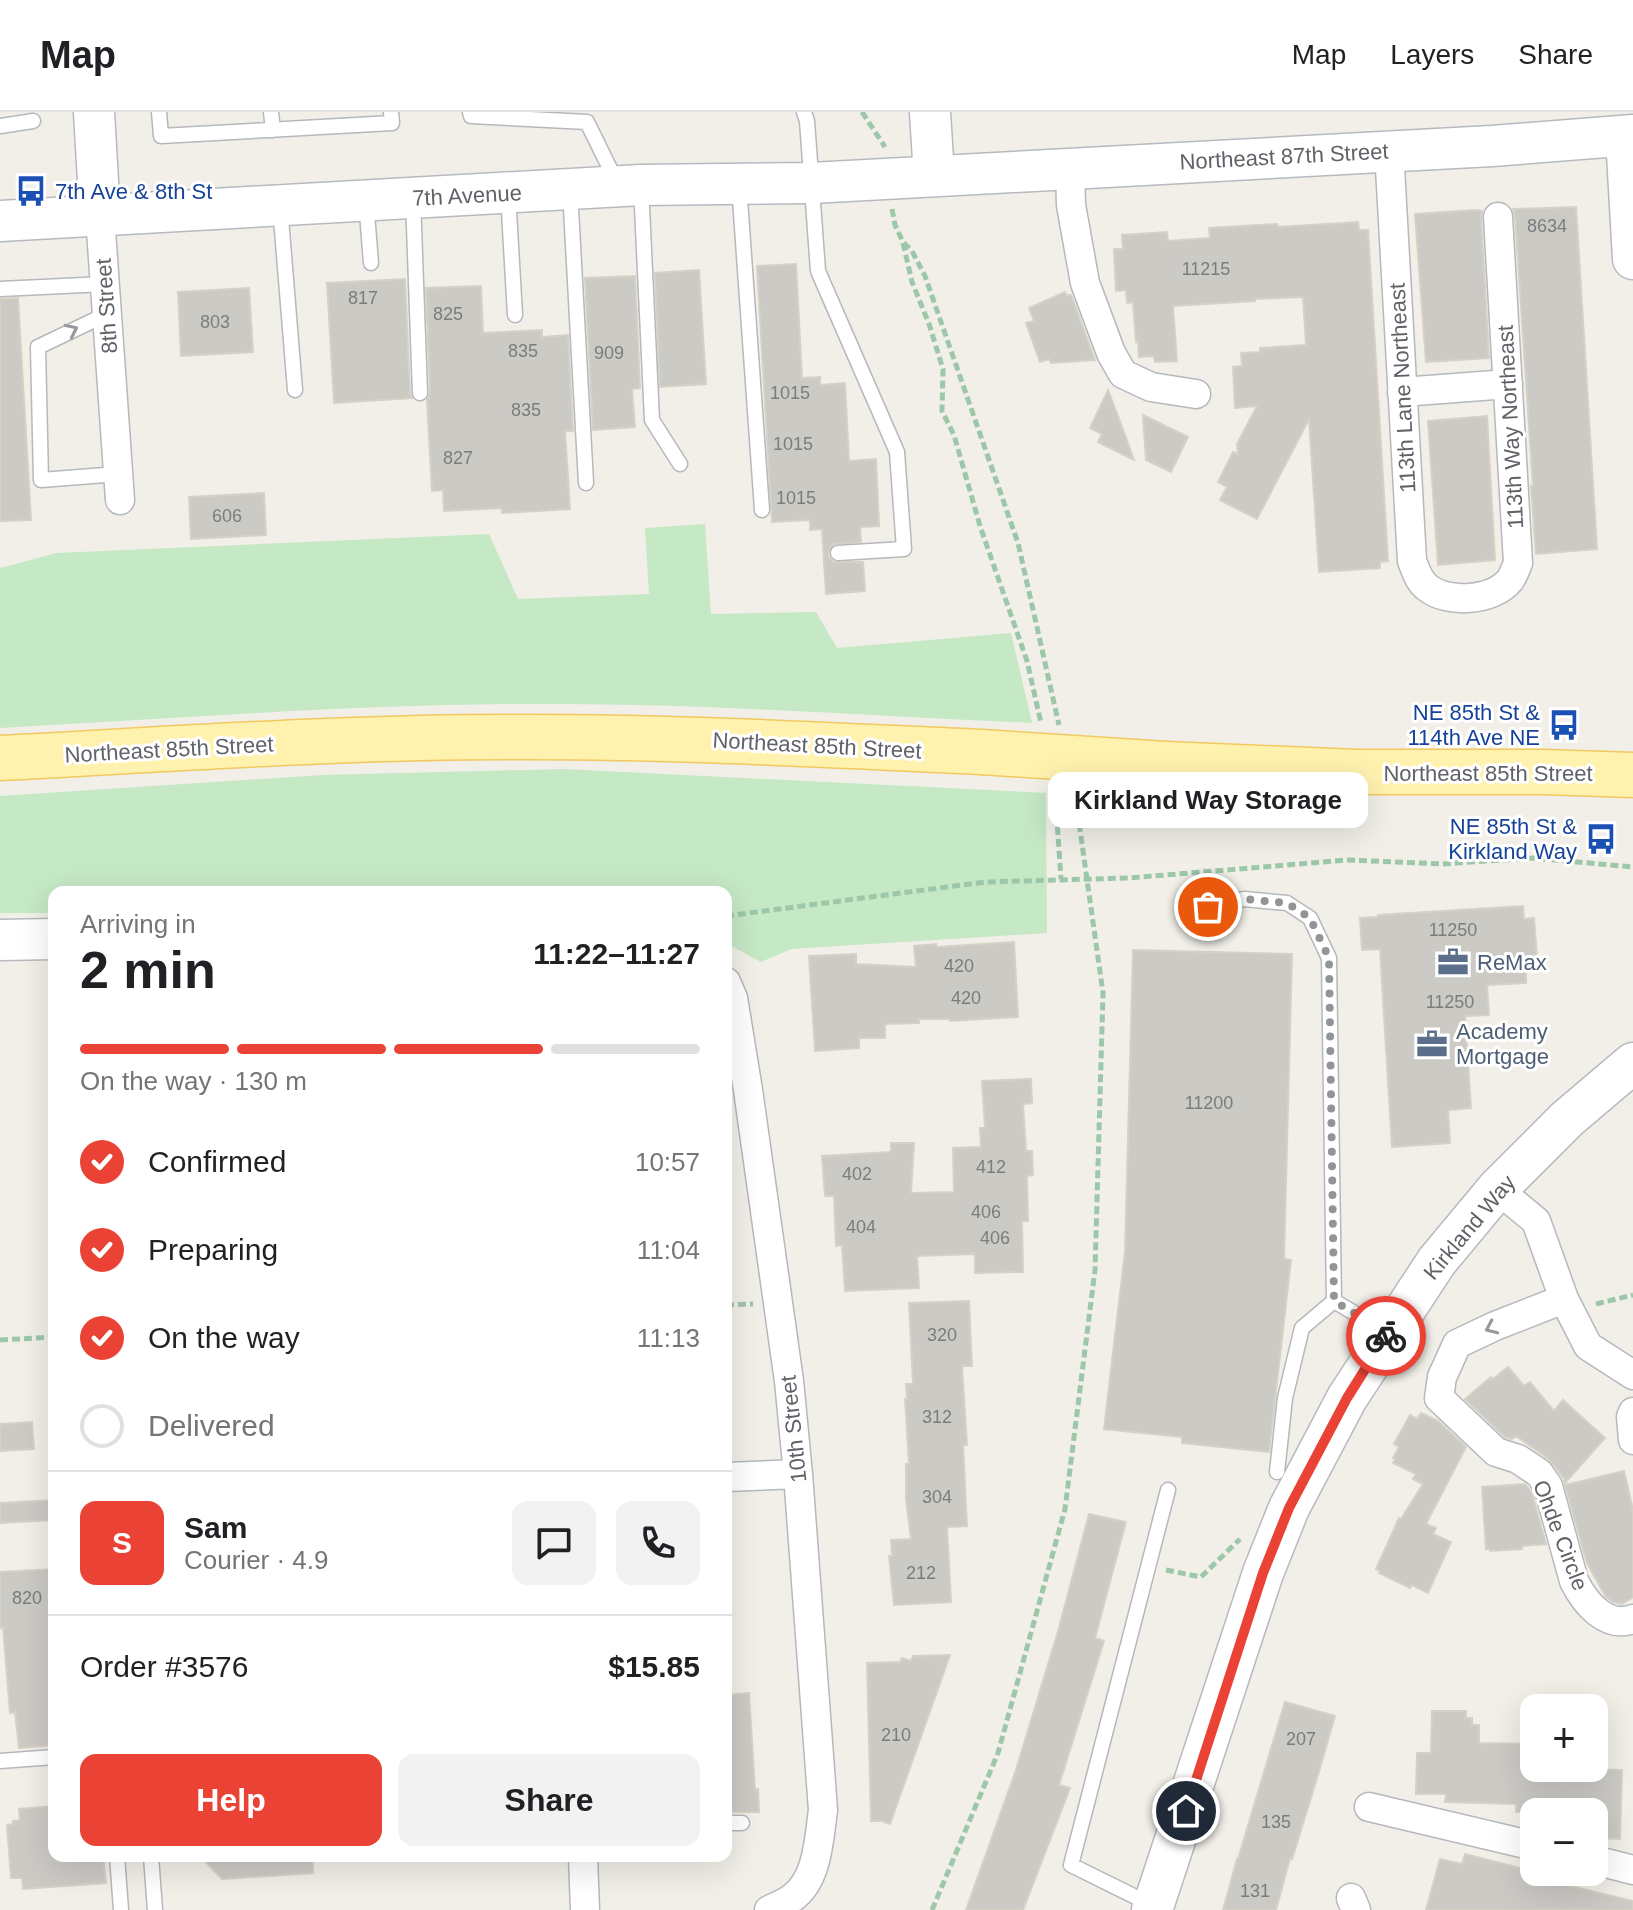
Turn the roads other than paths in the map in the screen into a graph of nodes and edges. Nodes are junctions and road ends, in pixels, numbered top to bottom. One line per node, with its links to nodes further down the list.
1 (94, 112): 23 (street, 8th Street)
2 (159, 112): 11 (lane)
3 (271, 112): 11 (lane)
4 (391, 112): 11 (lane)
5 (470, 112): 17 (lane)
6 (804, 112): 15 (lane)
7 (930, 112): 14 (street)
8 (33, 121): 9 (lane)
9 (0, 126)
10 (1628, 128): 12 (street, Northeast 87th Street); 26 (street)
11 (273, 130)
12 (1389, 150): 13 (street, Northeast 87th Street); 34 (street, 113th Lane Northeast)
13 (1070, 169): 14 (street, Northeast 87th Street); 36 (street)
14 (934, 176): 15 (street, 7th Avenue)
15 (811, 183): 16 (street, 7th Avenue); 41 (lane)
16 (739, 185): 17 (street, 7th Avenue); 40 (lane)
17 (630, 186): 18 (street, 7th Avenue); 37 (lane)
18 (570, 190): 19 (street, 7th Avenue); 38 (lane)
19 (508, 193): 20 (street, 7th Avenue); 31 (lane)
20 (413, 198): 21 (street, 7th Avenue); 35 (lane)
21 (366, 201): 22 (street, 7th Avenue); 27 (lane)
22 (280, 206): 23 (street, 7th Avenue); 33 (lane)
23 (100, 216): 25 (street, 7th Avenue); 28 (street, 8th Street)
24 (1498, 217): 32 (street, 113th Way Northeast)
25 (0, 221)
26 (1633, 259)
27 (371, 263)
28 (105, 284): 29 (lane); 30 (street, 8th Street)
29 (0, 289)
30 (107, 314): 39 (street, 8th Street); 39 (lane, one-way to 30)
31 (515, 315)
32 (1508, 384): 34 (street); 42 (street, 113th Way Northeast)
33 (295, 390)
34 (1402, 392): 42 (street, 113th Lane Northeast)
35 (420, 393)
36 (1196, 394)
37 (680, 464)
38 (586, 483)
39 (119, 487)
40 (762, 510)
41 (838, 553)
42 (1459, 599)
43 (0, 758): 44 (main road, Northeast 85th Street, bridge)
44 (1633, 775)
45 (1208, 907): 51 (lane)
46 (48, 939): 47 (street)
47 (0, 940)
48 (732, 996): 58 (street, 10th Street)
49 (1633, 1063): 50 (street, Kirkland Way)
50 (1497, 1189): 52 (street); 53 (street, Kirkland Way)
51 (1334, 1301): 53 (lane); 57 (lane)
52 (1575, 1303): 54 (street); 61 (street, Ohde Circle, one-way to 61)
53 (1388, 1333): 73 (street, Kirkland Way)
54 (1633, 1375)
55 (1633, 1412): 56 (street)
56 (1633, 1440)
57 (1277, 1472)
58 (798, 1474): 59 (street); 77 (street, 10th Street)
59 (732, 1477)
60 (1168, 1490): 73 (lane)
61 (1633, 1619)
62 (48, 1757): 63 (lane)
63 (0, 1761)
64 (1369, 1807): 67 (street)
65 (732, 1823): 66 (lane)
66 (742, 1823)
67 (1520, 1843)
68 (117, 1862): 74 (lane)
69 (151, 1862): 75 (lane)
70 (583, 1862): 76 (street)
71 (1608, 1864): 72 (street)
72 (1633, 1870)
73 (1153, 1908)
74 (121, 1910)
75 (155, 1910)
76 (585, 1910)
77 (769, 1910)

